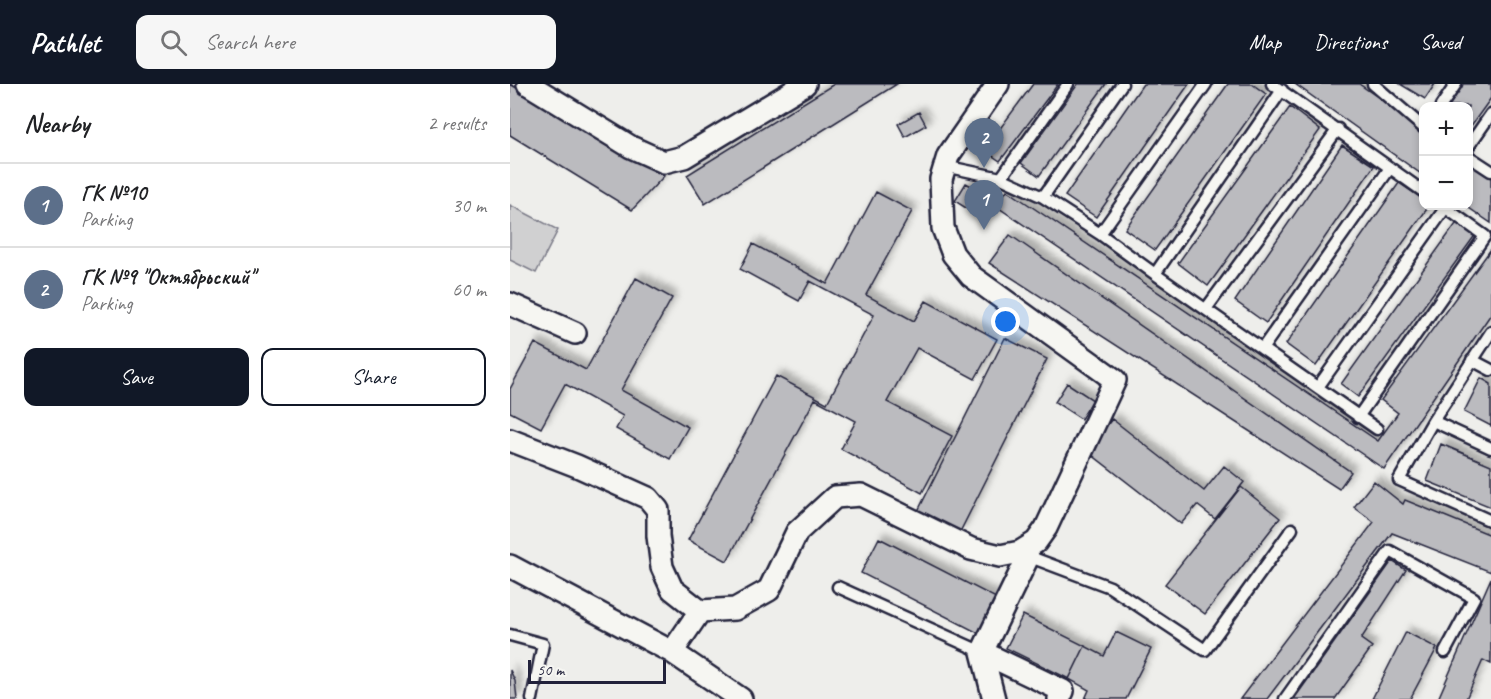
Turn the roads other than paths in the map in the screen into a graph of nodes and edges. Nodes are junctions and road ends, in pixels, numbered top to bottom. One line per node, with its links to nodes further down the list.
1 (528, 84): 2 (street)
2 (805, 84)
3 (998, 84): 17 (street)
4 (1068, 84): 20 (lane)
5 (1122, 84): 22 (lane)
6 (1206, 84): 25 (lane)
7 (1272, 84): 10 (lane)
8 (1456, 84): 11 (lane)
9 (1377, 85): 13 (lane)
10 (1282, 90): 14 (lane); 26 (lane)
11 (1444, 102)
12 (1491, 114): 15 (lane)
13 (1419, 123)
14 (1338, 129): 18 (lane); 28 (lane)
15 (1473, 140)
16 (1473, 159): 19 (lane)
17 (944, 166): 20 (lane); 42 (street)
18 (1390, 168): 21 (lane); 31 (lane)
19 (1491, 171)
20 (1001, 178): 22 (lane)
21 (1419, 188)
22 (1043, 197): 25 (lane)
23 (1441, 210): 34 (lane)
24 (1449, 210): 35 (lane)
25 (1100, 234): 26 (lane)
26 (1155, 274): 28 (lane)
27 (510, 304): 30 (street)
28 (1206, 309): 31 (lane)
29 (1491, 332): 32 (lane)
30 (575, 333)
31 (1262, 349): 34 (lane)
32 (1472, 360): 33 (lane); 36 (lane)
33 (1491, 370)
34 (1318, 387): 35 (lane)
35 (1358, 417): 37 (lane)
36 (1433, 421): 39 (lane); 40 (lane)
37 (1377, 429)
38 (510, 440): 45 (street)
39 (1491, 448)
40 (1491, 521)
41 (1292, 529): 42 (lane)
42 (1024, 554): 45 (street); 48 (street)
43 (510, 566): 47 (street)
44 (838, 587): 48 (lane)
45 (700, 611): 47 (street)
46 (510, 635): 50 (lane)
47 (672, 652): 51 (street)
48 (982, 652): 52 (street); 53 (street)
49 (1445, 652): 54 (lane)
50 (532, 699)
51 (741, 699)
52 (994, 699)
53 (1059, 699)
54 (1285, 699)

